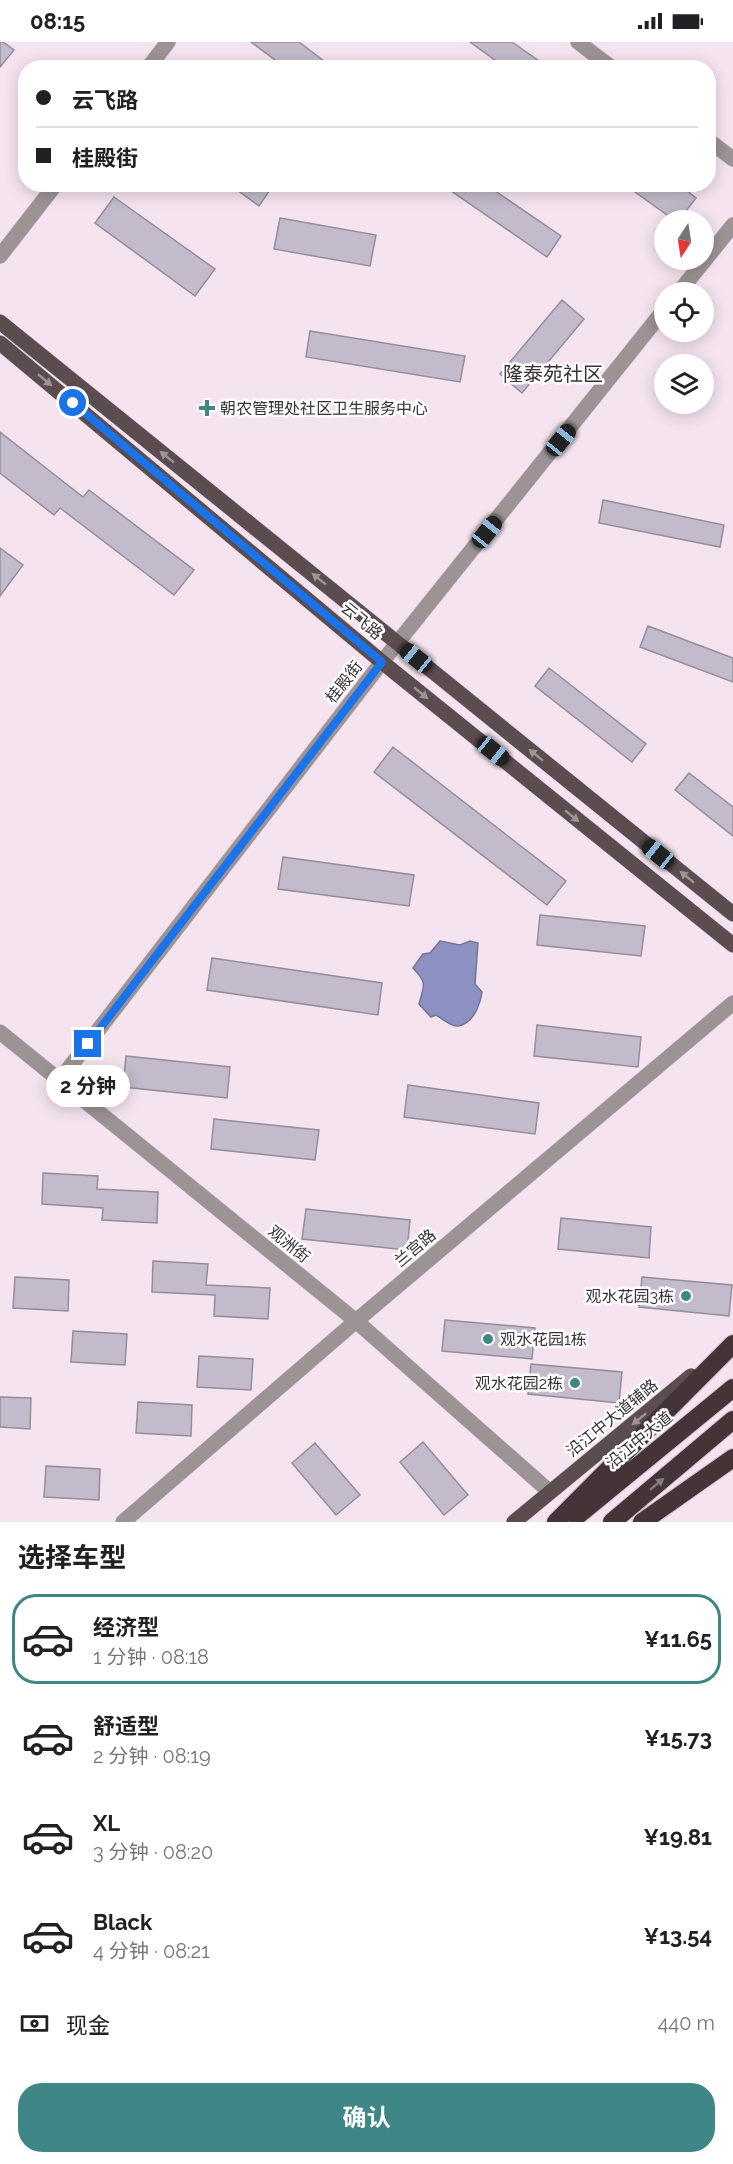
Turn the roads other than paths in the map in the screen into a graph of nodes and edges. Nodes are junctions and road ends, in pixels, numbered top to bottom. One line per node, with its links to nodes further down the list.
1 (168, 42): 3 (street)
2 (578, 42): 4 (street)
3 (154, 60)
4 (602, 60)
5 (716, 146): 6 (street)
6 (733, 159)
7 (50, 192): 9 (street)
8 (733, 225): 10 (street)
9 (0, 256)
10 (687, 282)
11 (0, 321): 14 (main road, 云飞路, one-way to 11)
12 (654, 323): 14 (street, 桂殿街)
13 (0, 343): 15 (main road, 云飞路, one-way to 15)
14 (398, 644): 15 (street, 桂殿街); 16 (main road, 云飞路, one-way to 14)
15 (382, 662): 17 (main road, 云飞路, one-way to 17); 20 (street, 桂殿街)
16 (733, 914)
17 (733, 945)
18 (733, 1003): 21 (street, 兰宫路)
19 (0, 1032): 20 (street, 观洲街)
20 (59, 1081): 21 (street, 观洲街)
21 (356, 1322): 26 (street, 观洲街); 27 (street, 兰宫路)
22 (733, 1343): 26 (main road, 沿江中大道辅路, one-way to 26); 29 (highway)
23 (733, 1388): 30 (highway, 沿江中大道)
24 (733, 1420): 31 (highway, one-way to 24)
25 (733, 1458): 32 (highway)
26 (550, 1492): 28 (main road, 沿江中大道辅路)
27 (123, 1522)
28 (514, 1522)
29 (556, 1522)
30 (569, 1522)
31 (612, 1522)
32 (642, 1522)

